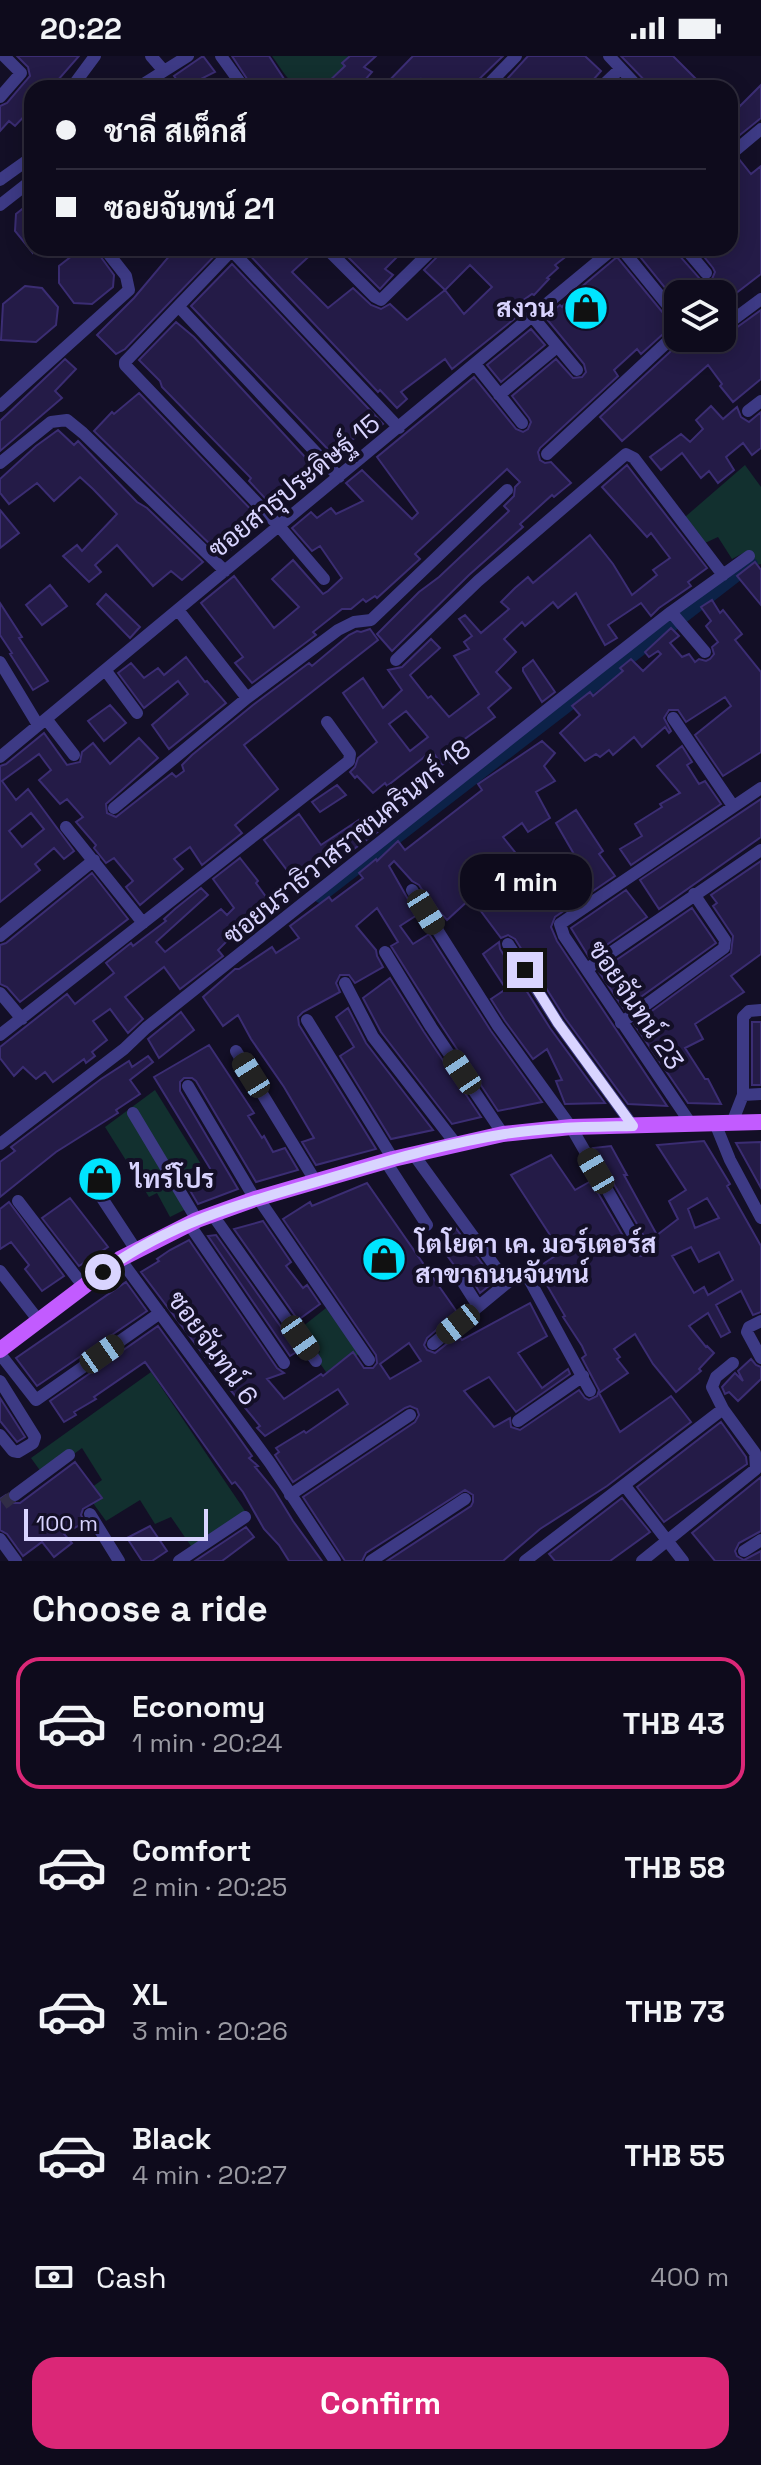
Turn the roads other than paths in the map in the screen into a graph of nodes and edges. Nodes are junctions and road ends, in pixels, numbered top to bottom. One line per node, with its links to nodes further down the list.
1 (4, 56): 16 (street)
2 (95, 56): 10 (street)
3 (151, 56): 9 (street)
4 (188, 56): 9 (street)
5 (221, 56): 12 (street)
6 (516, 56): 13 (street)
7 (609, 56): 8 (street)
8 (620, 69): 14 (street); 15 (street)
9 (164, 71): 11 (street)
10 (77, 80)
11 (150, 80)
12 (238, 80)
13 (493, 80)
14 (608, 80)
15 (631, 80)
16 (0, 97)
17 (761, 129): 18 (street)
18 (738, 148)
19 (24, 163): 20 (street)
20 (0, 180)
21 (24, 186): 22 (street)
22 (0, 205)
23 (110, 256): 43 (street)
24 (226, 256): 34 (street)
25 (239, 256): 46 (street)
26 (334, 256): 27 (street)
27 (426, 256)
28 (604, 256): 35 (street, ซอยสาธุประดิษฐ์ 15)
29 (628, 256): 32 (street)
30 (692, 256): 31 (street)
31 (706, 273)
32 (664, 301)
33 (758, 306): 36 (street)
34 (179, 307): 49 (street); 51 (street)
35 (532, 316): 38 (street); 39 (street, ซอยสาธุประดิษฐ์ 15)
36 (736, 319)
37 (664, 345): 47 (street)
38 (557, 347): 40 (street); 41 (street)
39 (475, 364): 41 (street); 46 (street, ซอยสาธุประดิษฐ์ 15)
40 (577, 370)
41 (499, 395): 45 (street)
42 (761, 401): 44 (street)
43 (0, 406)
44 (748, 411)
45 (522, 423)
46 (399, 428): 49 (street, ซอยสาธุประดิษฐ์ 15)
47 (547, 454)
48 (0, 463): 53 (street)
49 (339, 477): 51 (street, ซอยสาธุประดิษฐ์ 15)
50 (507, 490): 62 (street)
51 (278, 525): 53 (street, ซอยสาธุประดิษฐ์ 15); 55 (street)
52 (749, 556): 54 (street, ซอยนราธิวาสราชนครินทร์ 18)
53 (225, 571): 56 (street, ซอยสาธุประดิษฐ์ 15)
54 (723, 575): 57 (street, ซอยนราธิวาสราชนครินทร์ 18); 59 (street)
55 (324, 579)
56 (178, 610): 61 (street, ซอยสาธุประดิษฐ์ 15); 62 (street)
57 (671, 612): 58 (street); 100 (street, ซอยนราธิวาสราชนครินทร์ 18)
58 (705, 652)
59 (396, 660)
60 (0, 662): 65 (street)
61 (106, 671): 63 (street); 65 (street, ซอยสาธุประดิษฐ์ 15)
62 (247, 698): 71 (street)
63 (137, 713)
64 (673, 718): 70 (street)
65 (43, 722): 67 (street); 68 (street, ซอยสาธุประดิษฐ์ 15)
66 (327, 722): 77 (street)
67 (74, 755)
68 (0, 757)
69 (761, 788): 70 (street, ซอยจันทน์ 23)
70 (733, 806): 81 (street, ซอยจันทน์ 23)
71 (114, 808)
72 (66, 827): 74 (street)
73 (761, 850): 76 (street)
74 (94, 860): 77 (street); 78 (street)
75 (412, 890): 98 (street)
76 (694, 894): 81 (street); 87 (street)
77 (143, 923): 85 (street)
78 (0, 936)
79 (508, 944): 97 (street)
80 (385, 952): 99 (street)
81 (587, 969): 87 (street, ซอยจันทน์ 23)
82 (345, 983): 101 (street)
83 (0, 993): 85 (street)
84 (761, 1010): 92 (street)
85 (22, 1019): 88 (street)
86 (307, 1020): 103 (street)
87 (621, 1023): 96 (street, ซอยจันทน์ 23)
88 (0, 1035)
89 (236, 1051): 104 (street)
90 (188, 1086): 106 (street)
91 (761, 1094): 92 (street)
92 (743, 1095): 95 (street)
93 (133, 1113): 109 (street)
94 (761, 1122): 95 (main road)
95 (724, 1123): 96 (main road); 108 (street)
96 (691, 1124): 97 (main road)
97 (633, 1126): 98 (main road)
98 (571, 1127): 99 (main road); 111 (street)
99 (503, 1134): 101 (main road)
100 (0, 1144)
101 (456, 1144): 102 (main road)
102 (414, 1155): 103 (main road); 116 (street)
103 (389, 1161): 104 (main road); 110 (street)
104 (316, 1182): 106 (main road)
105 (96, 1189): 112 (street)
106 (257, 1198): 109 (main road); 125 (street)
107 (18, 1201): 117 (street)
108 (761, 1218)
109 (199, 1220): 112 (main road); 126 (street); 127 (street)
110 (427, 1225)
111 (640, 1247)
112 (136, 1250): 113 (main road)
113 (120, 1259): 117 (main road); 119 (street, ซอยจันทน์ 6)
114 (0, 1271): 120 (street)
115 (457, 1273): 118 (street)
116 (507, 1283): 118 (street); 129 (street)
117 (84, 1287): 120 (main road)
118 (478, 1306): 122 (street)
119 (160, 1313): 123 (street); 139 (street, ซอยจันทน์ 6)
120 (39, 1321): 123 (main road)
121 (761, 1321): 124 (street)
122 (433, 1344)
123 (0, 1352)
124 (761, 1358)
125 (369, 1360)
126 (316, 1361)
127 (284, 1363)
128 (733, 1363): 132 (street)
129 (583, 1376): 131 (street); 134 (street)
130 (0, 1381): 135 (street)
131 (590, 1391)
132 (723, 1409): 137 (street); 145 (street)
133 (410, 1415): 139 (street)
134 (518, 1421)
135 (0, 1435)
136 (69, 1455): 138 (street)
137 (625, 1486): 145 (street); 147 (street)
138 (15, 1495)
139 (290, 1495): 151 (street, ซอยจันทน์ 6)
140 (465, 1499): 152 (street)
141 (90, 1514): 149 (street)
142 (245, 1517): 150 (street)
143 (0, 1539): 148 (street)
144 (761, 1540): 146 (street)
145 (667, 1542): 153 (street); 154 (street)
146 (744, 1551)
147 (532, 1559)
148 (16, 1561)
149 (119, 1561)
150 (179, 1561)
151 (335, 1561)
152 (371, 1561)
153 (642, 1561)
154 (683, 1561)

